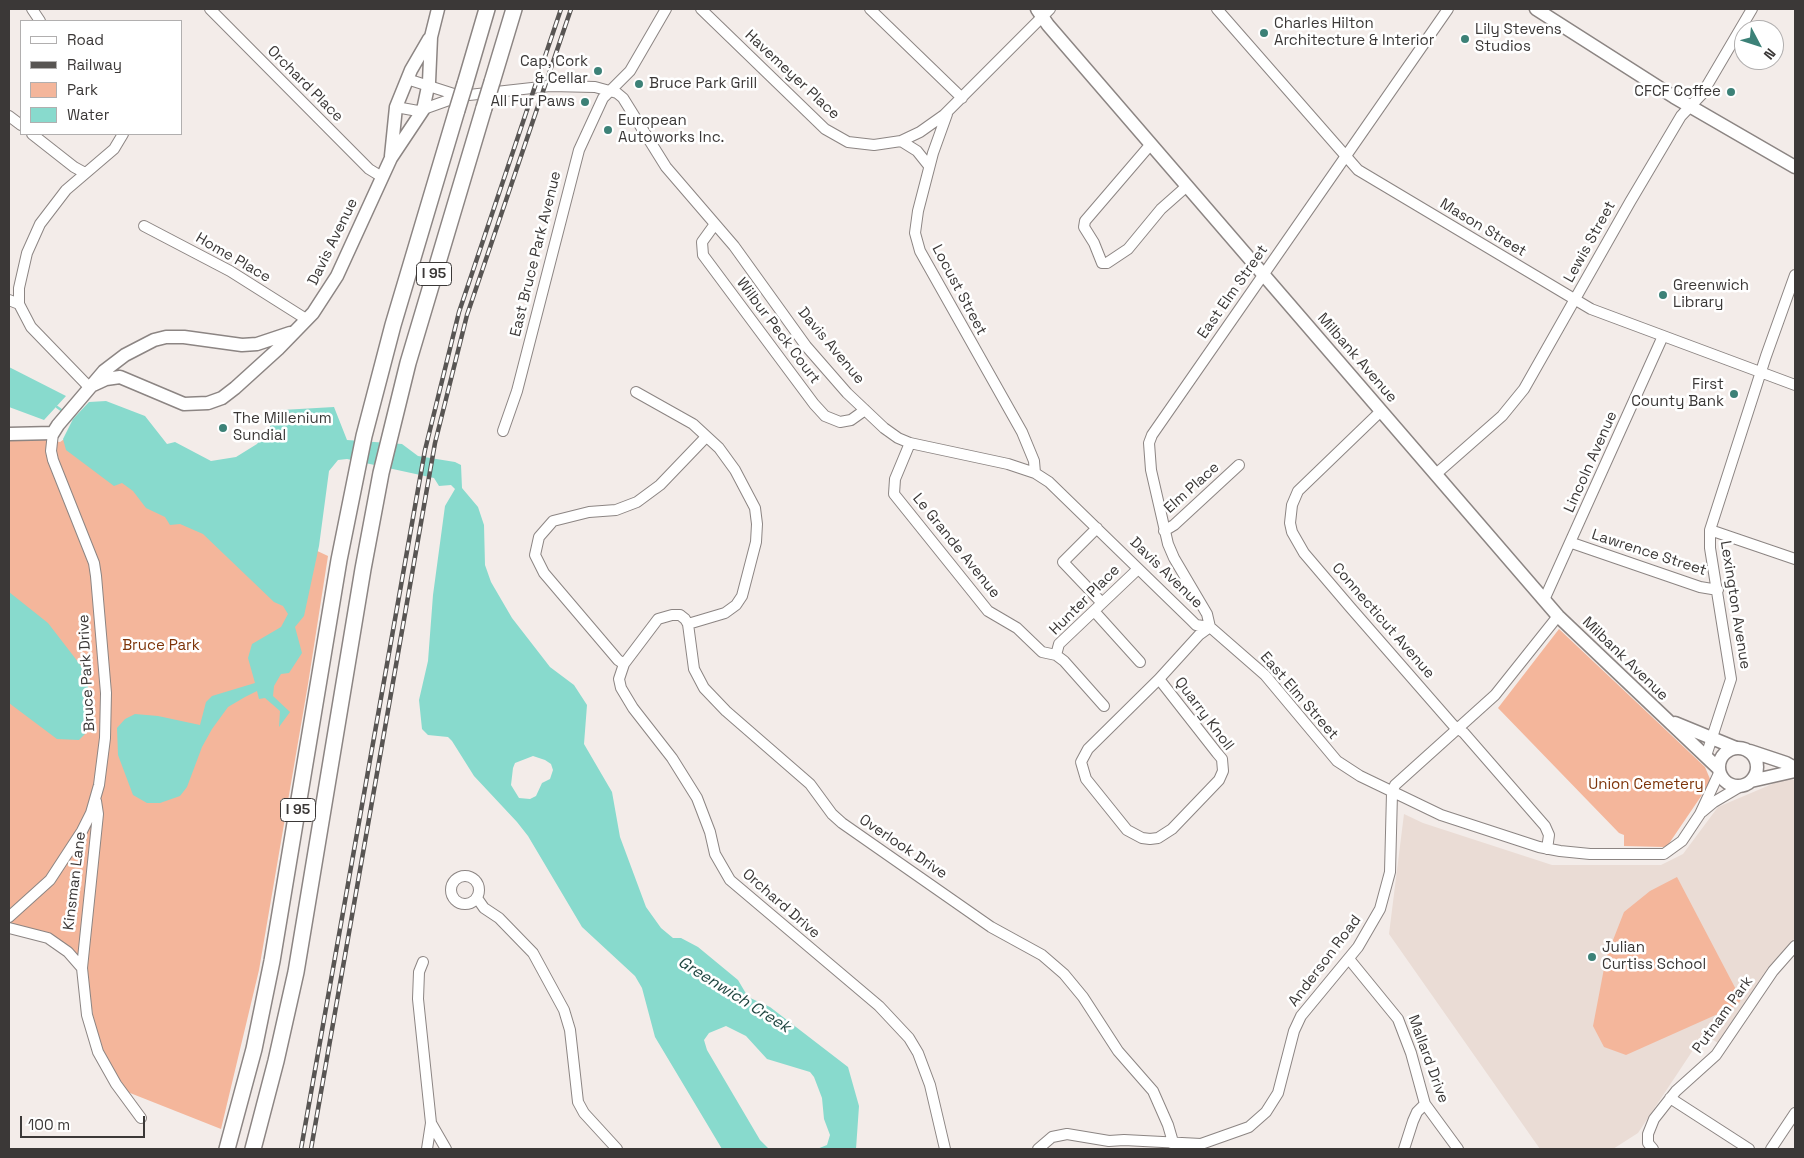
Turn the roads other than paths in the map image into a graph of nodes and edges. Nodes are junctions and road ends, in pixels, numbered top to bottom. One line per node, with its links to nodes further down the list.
1 (32, 9): 14 (street)
2 (210, 9): 36 (street, Orchard Place)
3 (438, 9): 15 (main road)
4 (487, 9): 19 (highway, I 95)
5 (514, 9): 108 (highway, I 95, bridge)
6 (666, 9): 18 (street, East Bruce Park Avenue)
7 (701, 9): 29 (street, Havemeyer Place)
8 (870, 9): 20 (street)
9 (1217, 9): 32 (street, Mason Street)
10 (1448, 9): 32 (street, East Elm Street)
11 (1536, 9): 22 (main road)
12 (1752, 9): 22 (street, Lewis Street)
13 (1043, 11): 20 (street, Havemeyer Place); 30 (main road, Milbank Avenue)
14 (39, 20)
15 (431, 37): 16 (main road, Davis Avenue); 17 (main road, Davis Avenue)
16 (407, 78): 17 (street); 21 (main road, Davis Avenue)
17 (428, 86): 19 (street); 23 (main road, Davis Avenue)
18 (611, 90): 19 (street); 38 (street, Davis Avenue); 55 (street, East Bruce Park Avenue)
19 (460, 97): 23 (street); 107 (highway, I 95)
20 (962, 98): 24 (street, Havemeyer Place)
21 (396, 107): 23 (street); 31 (main road, Davis Avenue)
22 (1690, 107): 34 (main road); 43 (street, Lewis Street)
23 (422, 110): 31 (main road, Davis Avenue)
24 (948, 110): 29 (street, Havemeyer Place); 33 (street, Locust Street)
25 (9, 116): 26 (street)
26 (20, 124)
27 (33, 135): 35 (street)
28 (122, 135): 35 (street)
29 (898, 142): 33 (street)
30 (1151, 144): 37 (main road, Milbank Avenue); 37 (street)
31 (391, 158): 36 (main road, Davis Avenue)
32 (1345, 158): 40 (street, East Elm Street); 43 (street, Mason Street)
33 (929, 166): 60 (street, Locust Street)
34 (1795, 167)
35 (85, 173): 44 (street)
36 (382, 177): 45 (main road, Davis Avenue)
37 (1188, 186): 40 (main road, Milbank Avenue)
38 (715, 224): 52 (street, Davis Avenue); 52 (street, Wilbur Peck Court)
39 (144, 226): 45 (street, Home Place)
40 (1264, 274): 53 (main road, Milbank Avenue); 64 (street, East Elm Street)
41 (1795, 275): 48 (street, Lexington Avenue)
42 (9, 300): 44 (street)
43 (1574, 300): 47 (street, Mason Street); 61 (street, Lewis Street)
44 (19, 304): 50 (street)
45 (306, 319): 46 (main road, Davis Avenue)
46 (292, 332): 50 (main road, Davis Avenue); 50 (main road, Davis Avenue)
47 (1663, 336): 48 (street, Mason Street); 65 (street, Lincoln Avenue)
48 (1761, 372): 49 (street, Mason Street); 63 (street, Lexington Avenue)
49 (1795, 385)
50 (92, 386): 54 (main road, Davis Avenue)
51 (636, 392): 57 (street)
52 (865, 410): 58 (street, Davis Avenue)
53 (1381, 411): 61 (main road, Milbank Avenue); 81 (street, Connecticut Avenue)
54 (56, 429): 56 (main road); 90 (street, Bruce Park Drive)
55 (503, 431)
56 (9, 434)
57 (706, 437): 73 (street); 77 (street)
58 (910, 443): 60 (street, Davis Avenue); 75 (street, Le Grande Avenue)
59 (1239, 465): 64 (street, Elm Place)
60 (1035, 474): 62 (street, Davis Avenue)
61 (1436, 474): 69 (main road, Milbank Avenue)
62 (1097, 528): 67 (street, Davis Avenue); 70 (street)
63 (1710, 530): 66 (street); 68 (street, Lexington Avenue)
64 (1164, 531): 74 (street, East Elm Street)
65 (1572, 543): 68 (street, Lawrence Street); 69 (street, Lincoln Avenue)
66 (1795, 559)
67 (1138, 568): 70 (street, Hunter Place); 74 (street, Davis Avenue)
68 (1718, 590): 82 (street, Lexington Avenue)
69 (1544, 600): 72 (main road, Milbank Avenue)
70 (1102, 604): 71 (street, Hunter Place)
71 (1094, 611): 75 (street, Hunter Place); 76 (street)
72 (1558, 616): 80 (main road, Milbank Avenue); 81 (street)
73 (688, 624): 77 (street); 105 (street, Overlook Drive)
74 (1210, 627): 78 (street, Quarry Knoll); 89 (street, East Elm Street)
75 (1056, 655): 79 (street, Le Grande Avenue)
76 (1140, 662)
77 (624, 664): 112 (street, Orchard Drive)
78 (1159, 679): 78 (street, Quarry Knoll)
79 (1104, 706)
80 (1664, 718): 82 (main road, Milbank Avenue); 85 (main road, Milbank Avenue)
81 (1458, 729): 89 (street); 92 (street, Connecticut Avenue)
82 (1712, 739): 83 (main road, Milbank Avenue); 85 (street, Lexington Avenue)
83 (1736, 748): 84 (main road); 86 (main road)
84 (1750, 751): 87 (main road); 88 (main road)
85 (1706, 756): 86 (main road, Milbank Avenue)
86 (1720, 770): 88 (main road); 91 (street, East Elm Street)
87 (1795, 770): 88 (main road)
88 (1746, 784): 91 (street, East Elm Street)
89 (1392, 792): 92 (street, East Elm Street); 97 (street, Anderson Road)
90 (95, 797): 94 (street, Bruce Park Drive); 99 (street, Kinsman Lane)
91 (1700, 814): 92 (street, East Elm Street)
92 (1547, 849)
93 (477, 898): 111 (street)
94 (9, 917)
95 (9, 928): 99 (street, Kinsman Lane)
96 (1795, 946): 100 (street, Putnam Park)
97 (1349, 958): 101 (street, Mallard Drive); 106 (street, Anderson Road)
98 (423, 962): 104 (street)
99 (82, 968): 103 (street, Kinsman Lane)
100 (1670, 1098): 116 (street, Putnam Park); 117 (street)
101 (1425, 1104): 114 (street); 115 (street, Mallard Drive)
102 (1795, 1113): 118 (street)
103 (141, 1118)
104 (432, 1123): 109 (street); 110 (street)
105 (1174, 1146): 106 (street, Anderson Road); 113 (street, Anderson Road)
106 (1198, 1147)
107 (227, 1149)
108 (253, 1149)
109 (427, 1149)
110 (446, 1149)
111 (617, 1149)
112 (945, 1149)
113 (1038, 1149)
114 (1404, 1149)
115 (1458, 1149)
116 (1653, 1149)
117 (1749, 1149)
118 (1770, 1149)

